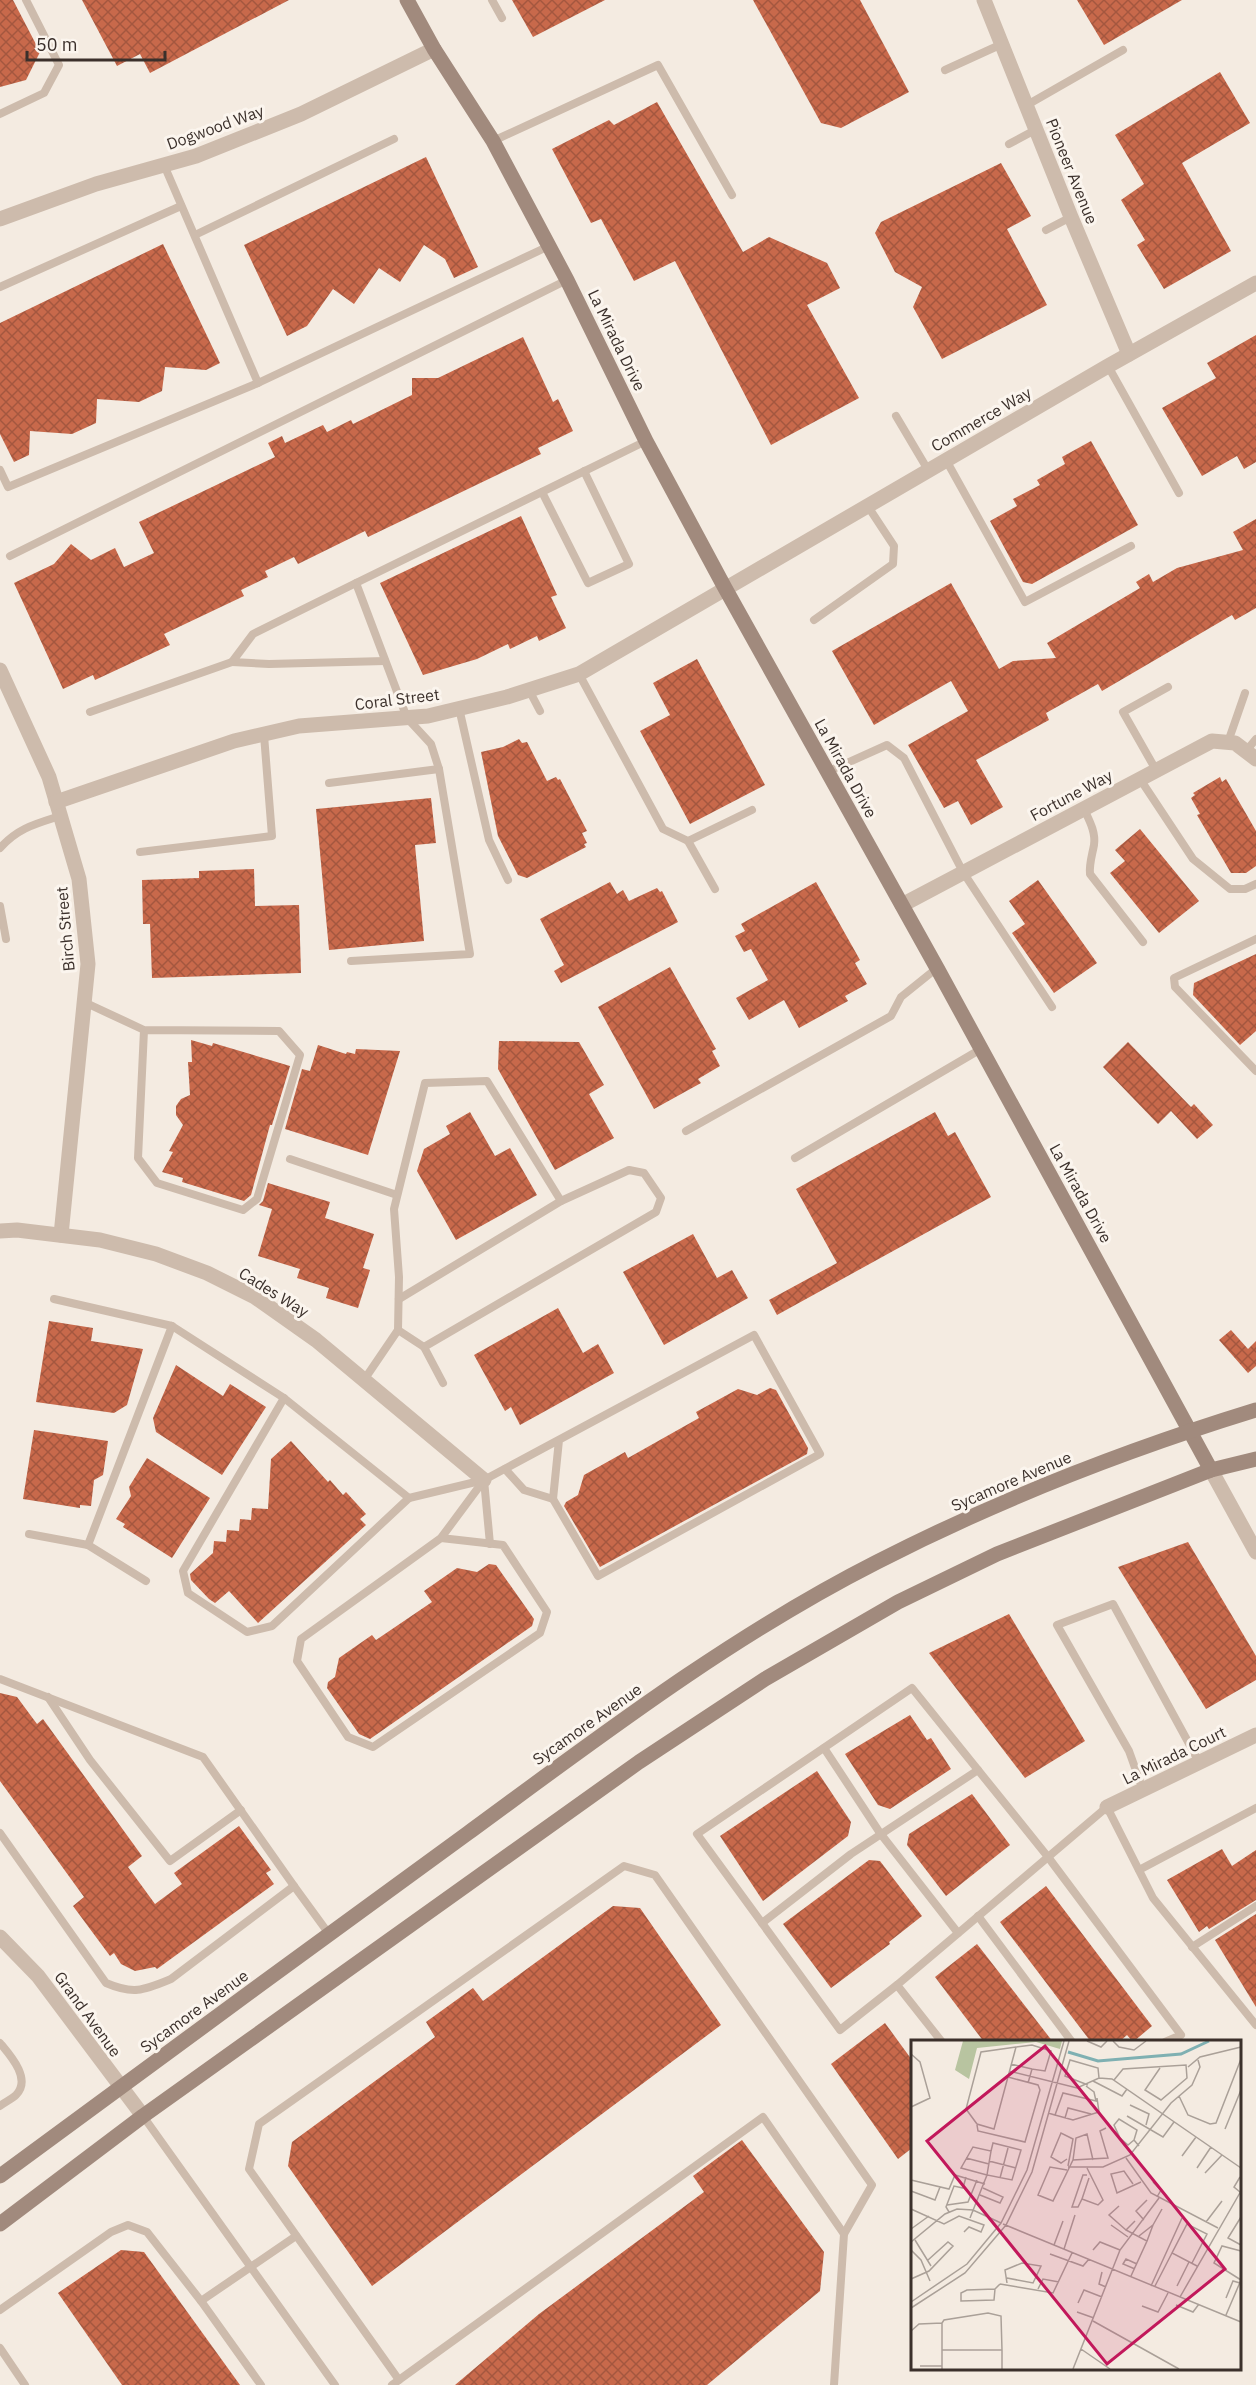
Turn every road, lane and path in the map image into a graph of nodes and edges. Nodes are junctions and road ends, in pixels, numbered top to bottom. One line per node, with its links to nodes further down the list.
1 (26, 0): 11 (lane)
2 (407, 0): 7 (main road, La Mirada Drive)
3 (492, 0): 5 (lane)
4 (984, 0): 6 (street, Pioneer Avenue)
5 (502, 18)
6 (1002, 44): 9 (lane); 10 (street, Pioneer Avenue)
7 (434, 49): 14 (main road, La Mirada Drive); 16 (street, Dogwood Way)
8 (1122, 50): 10 (lane)
9 (945, 70)
10 (1027, 105): 12 (street, Pioneer Avenue)
11 (0, 114)
12 (1037, 129): 15 (lane); 19 (street, Pioneer Avenue)
13 (394, 140): 22 (lane)
14 (493, 141): 17 (lane); 23 (main road, La Mirada Drive)
15 (1009, 144)
16 (164, 165): 18 (lane); 20 (street, Dogwood Way)
17 (732, 195)
18 (181, 206): 22 (lane); 26 (lane)
19 (1071, 217): 21 (lane); 27 (street, Pioneer Avenue)
20 (0, 219)
21 (1046, 230)
22 (195, 235): 29 (lane)
23 (549, 246): 24 (main road, La Mirada Drive); 29 (lane)
24 (567, 280): 31 (main road, La Mirada Drive); 40 (lane)
25 (1256, 283): 27 (street, Commerce Way)
26 (0, 287)
27 (1129, 354): 28 (street, Commerce Way)
28 (1108, 366): 32 (street, Commerce Way); 37 (lane)
29 (258, 383): 33 (lane)
30 (896, 416): 34 (lane)
31 (646, 441): 35 (lane); 42 (main road, La Mirada Drive)
32 (946, 460): 34 (street, Commerce Way); 39 (lane)
33 (0, 470)
34 (928, 470): 38 (street, Commerce Way)
35 (584, 471): 36 (lane); 36 (lane)
36 (542, 492): 41 (lane)
37 (1179, 493)
38 (867, 506): 42 (street, Commerce Way); 43 (lane)
39 (1131, 546)
40 (10, 556)
41 (356, 583): 44 (lane); 45 (lane)
42 (725, 588): 47 (street, Coral Street); 60 (main road, La Mirada Drive)
43 (814, 620)
44 (385, 661): 45 (lane); 54 (lane)
45 (232, 662): 53 (lane)
46 (0, 670): 63 (street, Birch Street)
47 (579, 674): 49 (street, Coral Street); 66 (lane)
48 (1168, 687): 59 (lane)
49 (529, 690): 51 (street, Coral Street); 52 (lane)
50 (1245, 693): 56 (lane)
51 (459, 708): 54 (street, Coral Street); 70 (lane)
52 (540, 711)
53 (90, 712)
54 (406, 718): 55 (street, Coral Street); 58 (lane)
55 (264, 735): 63 (street, Coral Street); 68 (lane)
56 (1228, 742): 57 (street); 59 (street, Fortune Way)
57 (1253, 750)
58 (439, 769): 62 (lane); 78 (lane)
59 (1156, 770): 61 (street, Fortune Way)
60 (827, 772): 69 (lane); 73 (main road, La Mirada Drive)
61 (1140, 779): 64 (street, Fortune Way); 71 (lane)
62 (329, 783)
63 (58, 809): 67 (lane); 80 (street, Birch Street)
64 (1084, 809): 69 (street, Fortune Way); 77 (lane)
65 (752, 810): 66 (lane)
66 (688, 842): 72 (lane)
67 (0, 848)
68 (140, 852)
69 (963, 872): 73 (street, Fortune Way); 81 (lane)
70 (508, 880)
71 (1256, 884)
72 (715, 889)
73 (902, 905): 79 (main road, La Mirada Drive)
74 (0, 906): 75 (lane)
75 (6, 939)
76 (1256, 939): 84 (lane)
77 (1143, 942)
78 (351, 961)
79 (937, 968): 83 (main road, La Mirada Drive); 85 (lane)
80 (84, 1002): 82 (lane); 91 (street, Birch Street)
81 (1052, 1007)
82 (144, 1030): 82 (lane)
83 (981, 1049): 86 (lane); 101 (main road, La Mirada Drive)
84 (1256, 1071)
85 (686, 1131)
86 (795, 1158)
87 (290, 1160): 88 (lane)
88 (397, 1195): 89 (lane); 93 (lane)
89 (561, 1201): 93 (lane); 96 (lane)
90 (0, 1231): 91 (street, Cades Way)
91 (60, 1235): 97 (street, Cades Way)
92 (54, 1299): 94 (lane)
93 (399, 1299): 95 (lane)
94 (172, 1326): 99 (lane); 112 (lane)
95 (398, 1330): 96 (lane); 97 (lane)
96 (424, 1347): 98 (lane)
97 (363, 1380): 106 (street, Cades Way)
98 (443, 1383)
99 (284, 1398): 107 (lane); 107 (lane)
100 (1256, 1410): 101 (main road, Sycamore Avenue)
101 (1191, 1430): 105 (main road, La Mirada Drive); 134 (main road, Sycamore Avenue)
102 (560, 1440): 104 (lane); 108 (lane); 108 (lane)
103 (1256, 1459): 105 (main road)
104 (505, 1469): 106 (lane); 108 (lane)
105 (1211, 1470): 113 (street, La Mirada Drive); 145 (main road)
106 (484, 1480): 107 (lane); 110 (lane); 111 (lane)
107 (409, 1498)
108 (552, 1499)
109 (29, 1534): 112 (lane)
110 (441, 1538): 111 (lane); 111 (lane)
111 (490, 1544)
112 (87, 1545): 114 (lane)
113 (1256, 1552)
114 (146, 1581)
115 (0, 1679): 116 (lane)
116 (48, 1697): 124 (lane); 124 (lane)
117 (1256, 1735): 119 (street, La Mirada Court)
118 (824, 1748): 120 (lane); 126 (lane); 132 (lane)
119 (1199, 1762): 121 (street, La Mirada Court); 121 (lane)
120 (978, 1770): 126 (lane); 127 (lane)
121 (1143, 1790): 122 (street, La Mirada Court)
122 (1107, 1807): 127 (lane); 128 (lane)
123 (1256, 1808): 128 (lane)
124 (241, 1810): 129 (lane)
125 (0, 1833): 129 (lane)
126 (880, 1833): 132 (lane); 133 (lane)
127 (1048, 1857): 131 (lane); 141 (lane)
128 (1139, 1870): 136 (lane)
129 (294, 1886): 134 (lane)
130 (1256, 1906): 136 (lane)
131 (978, 1916): 133 (lane); 140 (lane)
132 (762, 1923): 137 (lane)
133 (958, 1933): 137 (lane)
134 (329, 1934): 143 (main road, Sycamore Avenue)
135 (0, 1937): 143 (street, Grand Avenue)
136 (1192, 1947): 138 (lane)
137 (897, 1985): 139 (lane)
138 (1256, 2025)
139 (940, 2040)
140 (1071, 2040)
141 (1170, 2040)
142 (0, 2043): 144 (lane)
143 (120, 2087): 145 (street, Grand Avenue); 146 (main road, Sycamore Avenue)
144 (0, 2106)
145 (143, 2116): 147 (main road); 150 (lane)
146 (0, 2176)
147 (0, 2224)
148 (844, 2234): 149 (lane); 154 (lane); 158 (lane)
149 (296, 2236): 150 (lane); 154 (lane)
150 (252, 2268): 151 (lane); 157 (lane)
151 (201, 2301): 152 (lane); 156 (lane)
152 (0, 2310)
153 (0, 2348): 155 (lane)
154 (395, 2383)
155 (25, 2385)
156 (261, 2385)
157 (335, 2385)
158 (834, 2385)

